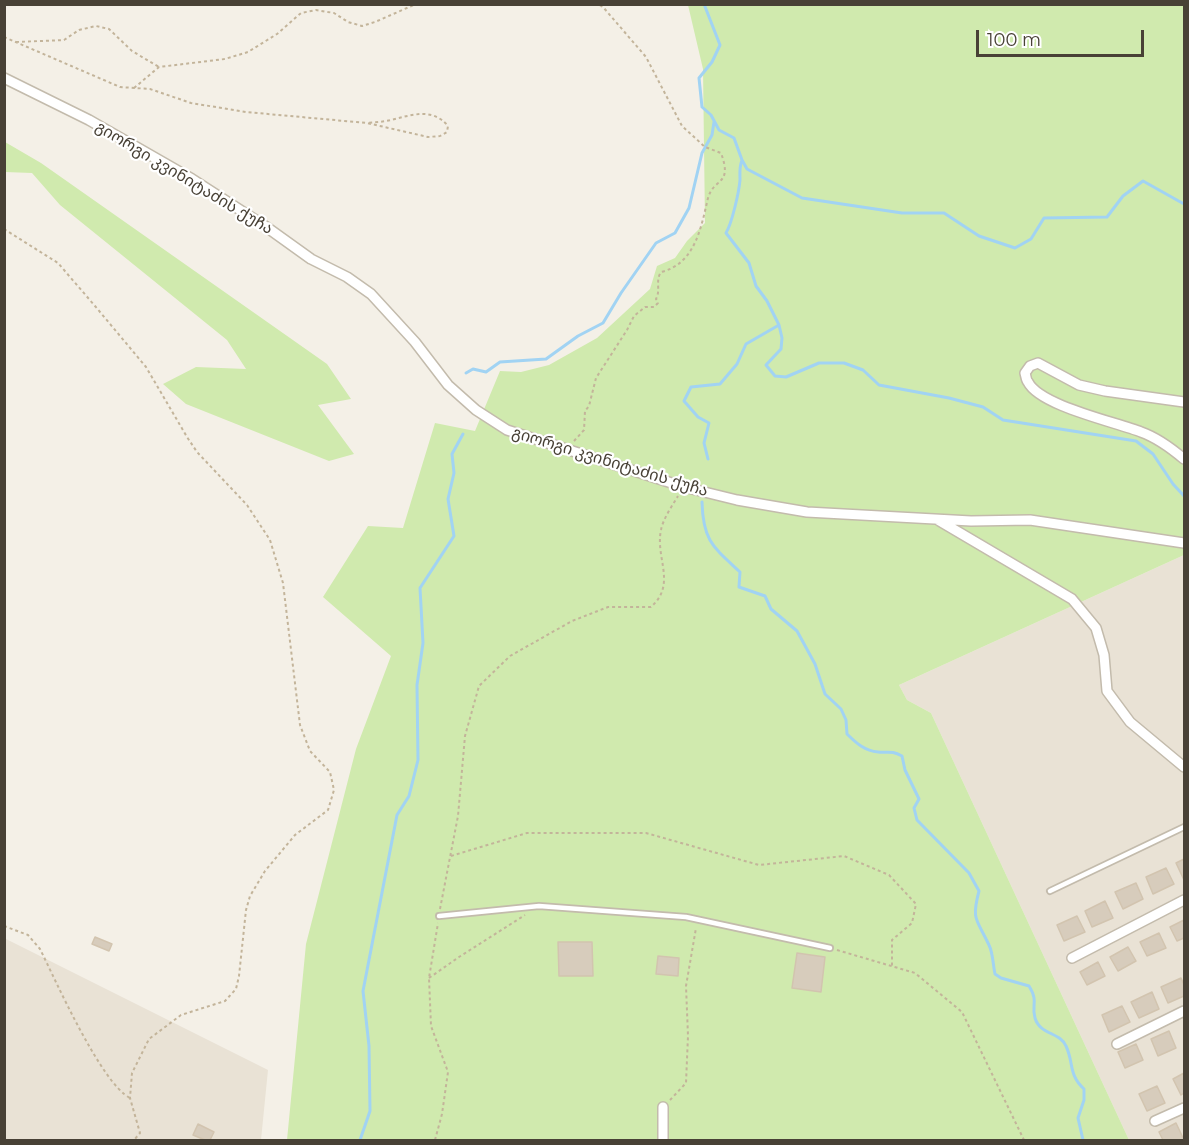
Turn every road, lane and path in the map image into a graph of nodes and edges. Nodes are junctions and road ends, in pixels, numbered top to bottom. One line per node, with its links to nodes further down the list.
1 (416, 4): 5 (path)
2 (598, 4): 11 (path)
3 (4, 37): 4 (path)
4 (15, 42): 5 (path); 7 (path)
5 (159, 67): 7 (path)
6 (4, 78): 11 (street, გიორგი კვინიტაძის ქუჩა)
7 (134, 89): 8 (path)
8 (367, 123): 8 (path)
9 (4, 229): 31 (path)
10 (1185, 402): 12 (street)
11 (566, 450): 13 (street, გიორგი კვინიტაძის ქუჩა)
12 (1185, 459)
13 (684, 487): 14 (street, გიორგი კვინიტაძის ქუჩა); 18 (path)
14 (934, 518): 15 (street, გიორგი კვინიტაძის ქუჩა); 16 (street)
15 (1185, 543)
16 (1185, 767)
17 (1185, 827): 19 (lane)
18 (450, 856): 22 (path); 27 (path)
19 (1050, 891)
20 (1185, 900): 26 (street)
21 (539, 906): 22 (lane); 23 (lane); 28 (path)
22 (439, 916): 28 (path)
23 (698, 919): 25 (lane); 32 (path)
24 (4, 926): 31 (path)
25 (830, 948): 27 (path)
26 (1072, 958)
27 (892, 966): 38 (path)
28 (429, 978): 36 (path)
29 (1185, 1011): 30 (street)
30 (1117, 1044)
31 (130, 1098): 35 (path)
32 (663, 1107): 37 (street)
33 (1185, 1108): 34 (street)
34 (1155, 1121)
35 (134, 1140)
36 (435, 1140)
37 (663, 1140)
38 (1024, 1140)

